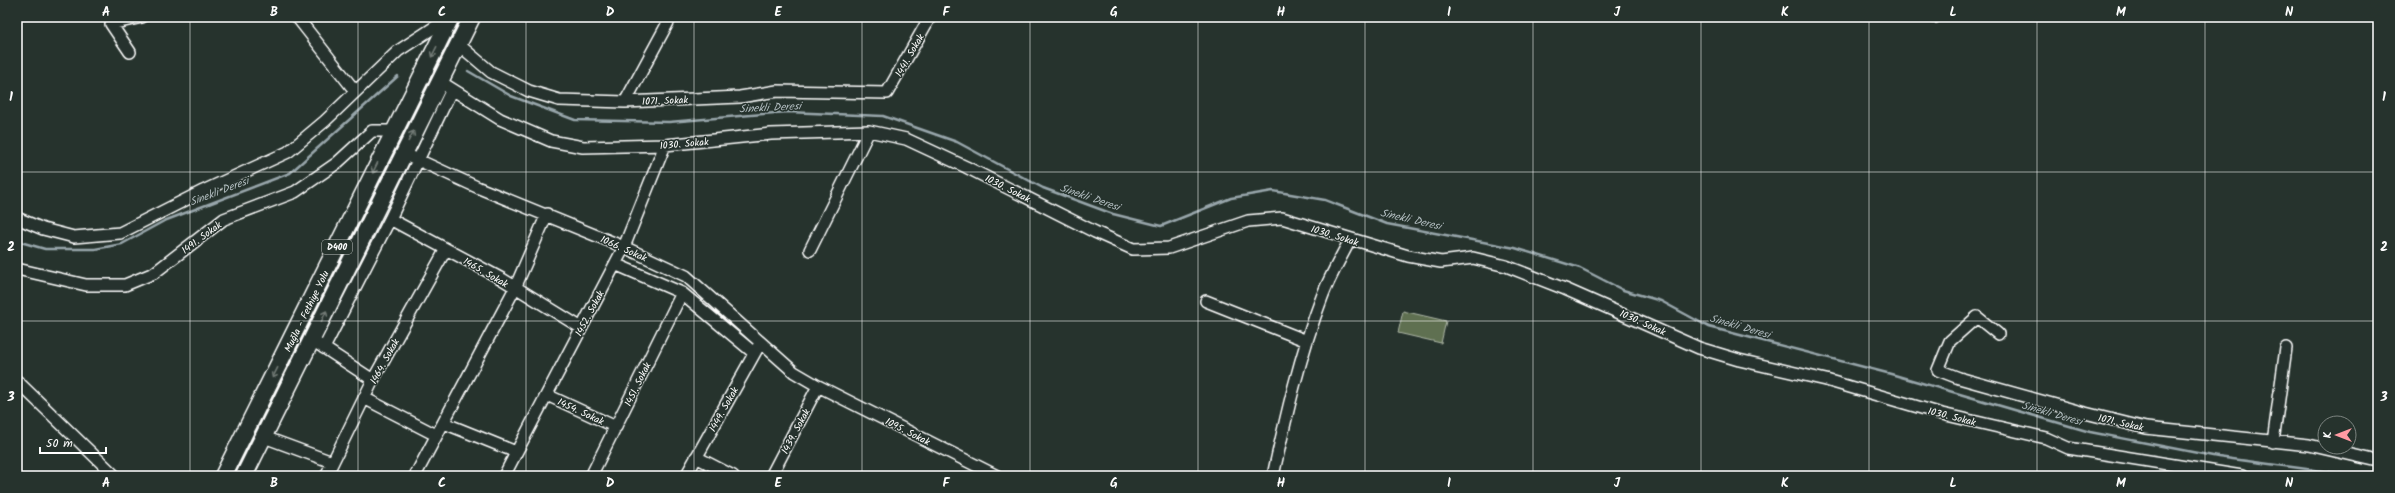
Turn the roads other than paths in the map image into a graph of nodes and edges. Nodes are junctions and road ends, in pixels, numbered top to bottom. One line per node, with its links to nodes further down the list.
1 (142, 17): 10 (street)
2 (297, 17): 12 (street)
3 (435, 17): 8 (street)
4 (451, 17): 8 (street); 16 (highway, Muğla - Fethiye Yolu / D400, one-way to 16)
5 (472, 17): 9 (highway, Muğla - Fethiye Yolu / D400)
6 (670, 17): 14 (street)
7 (930, 17): 13 (street, 1441. Sokak)
8 (428, 31): 12 (street)
9 (458, 44): 11 (highway, Muğla - Fethiye Yolu / D400); 14 (street, 1071. Sokak)
10 (130, 52)
11 (446, 85): 17 (street, 1030. Sokak); 18 (highway, Muğla - Fethiye Yolu / D400, one-way to 11); 19 (street)
12 (355, 91): 21 (street)
13 (887, 93): 14 (street, 1071. Sokak)
14 (625, 102)
15 (869, 130): 17 (street, 1030. Sokak); 23 (street, 1030. Sokak); 26 (street)
16 (393, 131): 28 (street, 1491. Sokak); 54 (highway, Muğla - Fethiye Yolu / D400, one-way to 54)
17 (665, 145): 24 (street, 1452. Sokak)
18 (403, 153): 19 (street, 1066. Sokak); 36 (highway, Muğla - Fethiye Yolu / D400, one-way to 18)
19 (418, 160): 20 (street, 1066. Sokak); 22 (street)
20 (546, 214): 24 (street, 1066. Sokak); 29 (street)
21 (17, 218)
22 (390, 219): 25 (street, 1465. Sokak); 36 (street)
23 (1350, 240): 34 (street); 65 (street, 1030. Sokak)
24 (624, 247): 27 (street, 1452. Sokak); 35 (street, 1066. Sokak)
25 (446, 249): 29 (street, 1465. Sokak); 39 (street, 1464. Sokak)
26 (810, 250)
27 (615, 264): 30 (street); 32 (street, 1452. Sokak)
28 (17, 269)
29 (515, 288): 32 (street, 1465. Sokak); 44 (street)
30 (682, 292): 38 (street); 45 (street, 1451. Sokak)
31 (1206, 301): 34 (street)
32 (580, 328): 42 (street, 1452. Sokak)
33 (1998, 334): 48 (street, 1071. Sokak)
34 (1307, 341): 64 (street)
35 (760, 343): 38 (street, 1449. Sokak); 41 (street, 1066. Sokak)
36 (318, 345): 39 (street); 47 (highway, Muğla - Fethiye Yolu / D400)
37 (2286, 348): 48 (street)
38 (754, 353): 50 (street, 1449. Sokak)
39 (373, 380): 43 (street, 1464. Sokak)
40 (17, 381): 53 (street)
41 (818, 386): 62 (street, 1439. Sokak); 63 (street, 1095. Sokak)
42 (547, 395): 45 (street, 1454. Sokak); 49 (street, 1452. Sokak)
43 (364, 398): 46 (street); 52 (street, 1464. Sokak)
44 (444, 423): 46 (street); 49 (street)
45 (616, 427): 59 (street, 1451. Sokak)
46 (436, 436): 57 (street)
47 (264, 437): 52 (street); 55 (highway, Muğla - Fethiye Yolu / D400)
48 (2273, 442): 51 (street, 1071. Sokak)
49 (516, 452): 58 (street, 1452. Sokak)
50 (696, 457): 60 (street, 1449. Sokak); 61 (street)
51 (2378, 461)
52 (332, 462): 56 (street, 1464. Sokak)
53 (115, 476)
54 (223, 476)
55 (244, 476)
56 (326, 476)
57 (415, 476)
58 (504, 476)
59 (591, 476)
60 (686, 476)
61 (733, 476)
62 (771, 476)
63 (997, 476)
64 (1273, 476)
65 (2242, 476)

